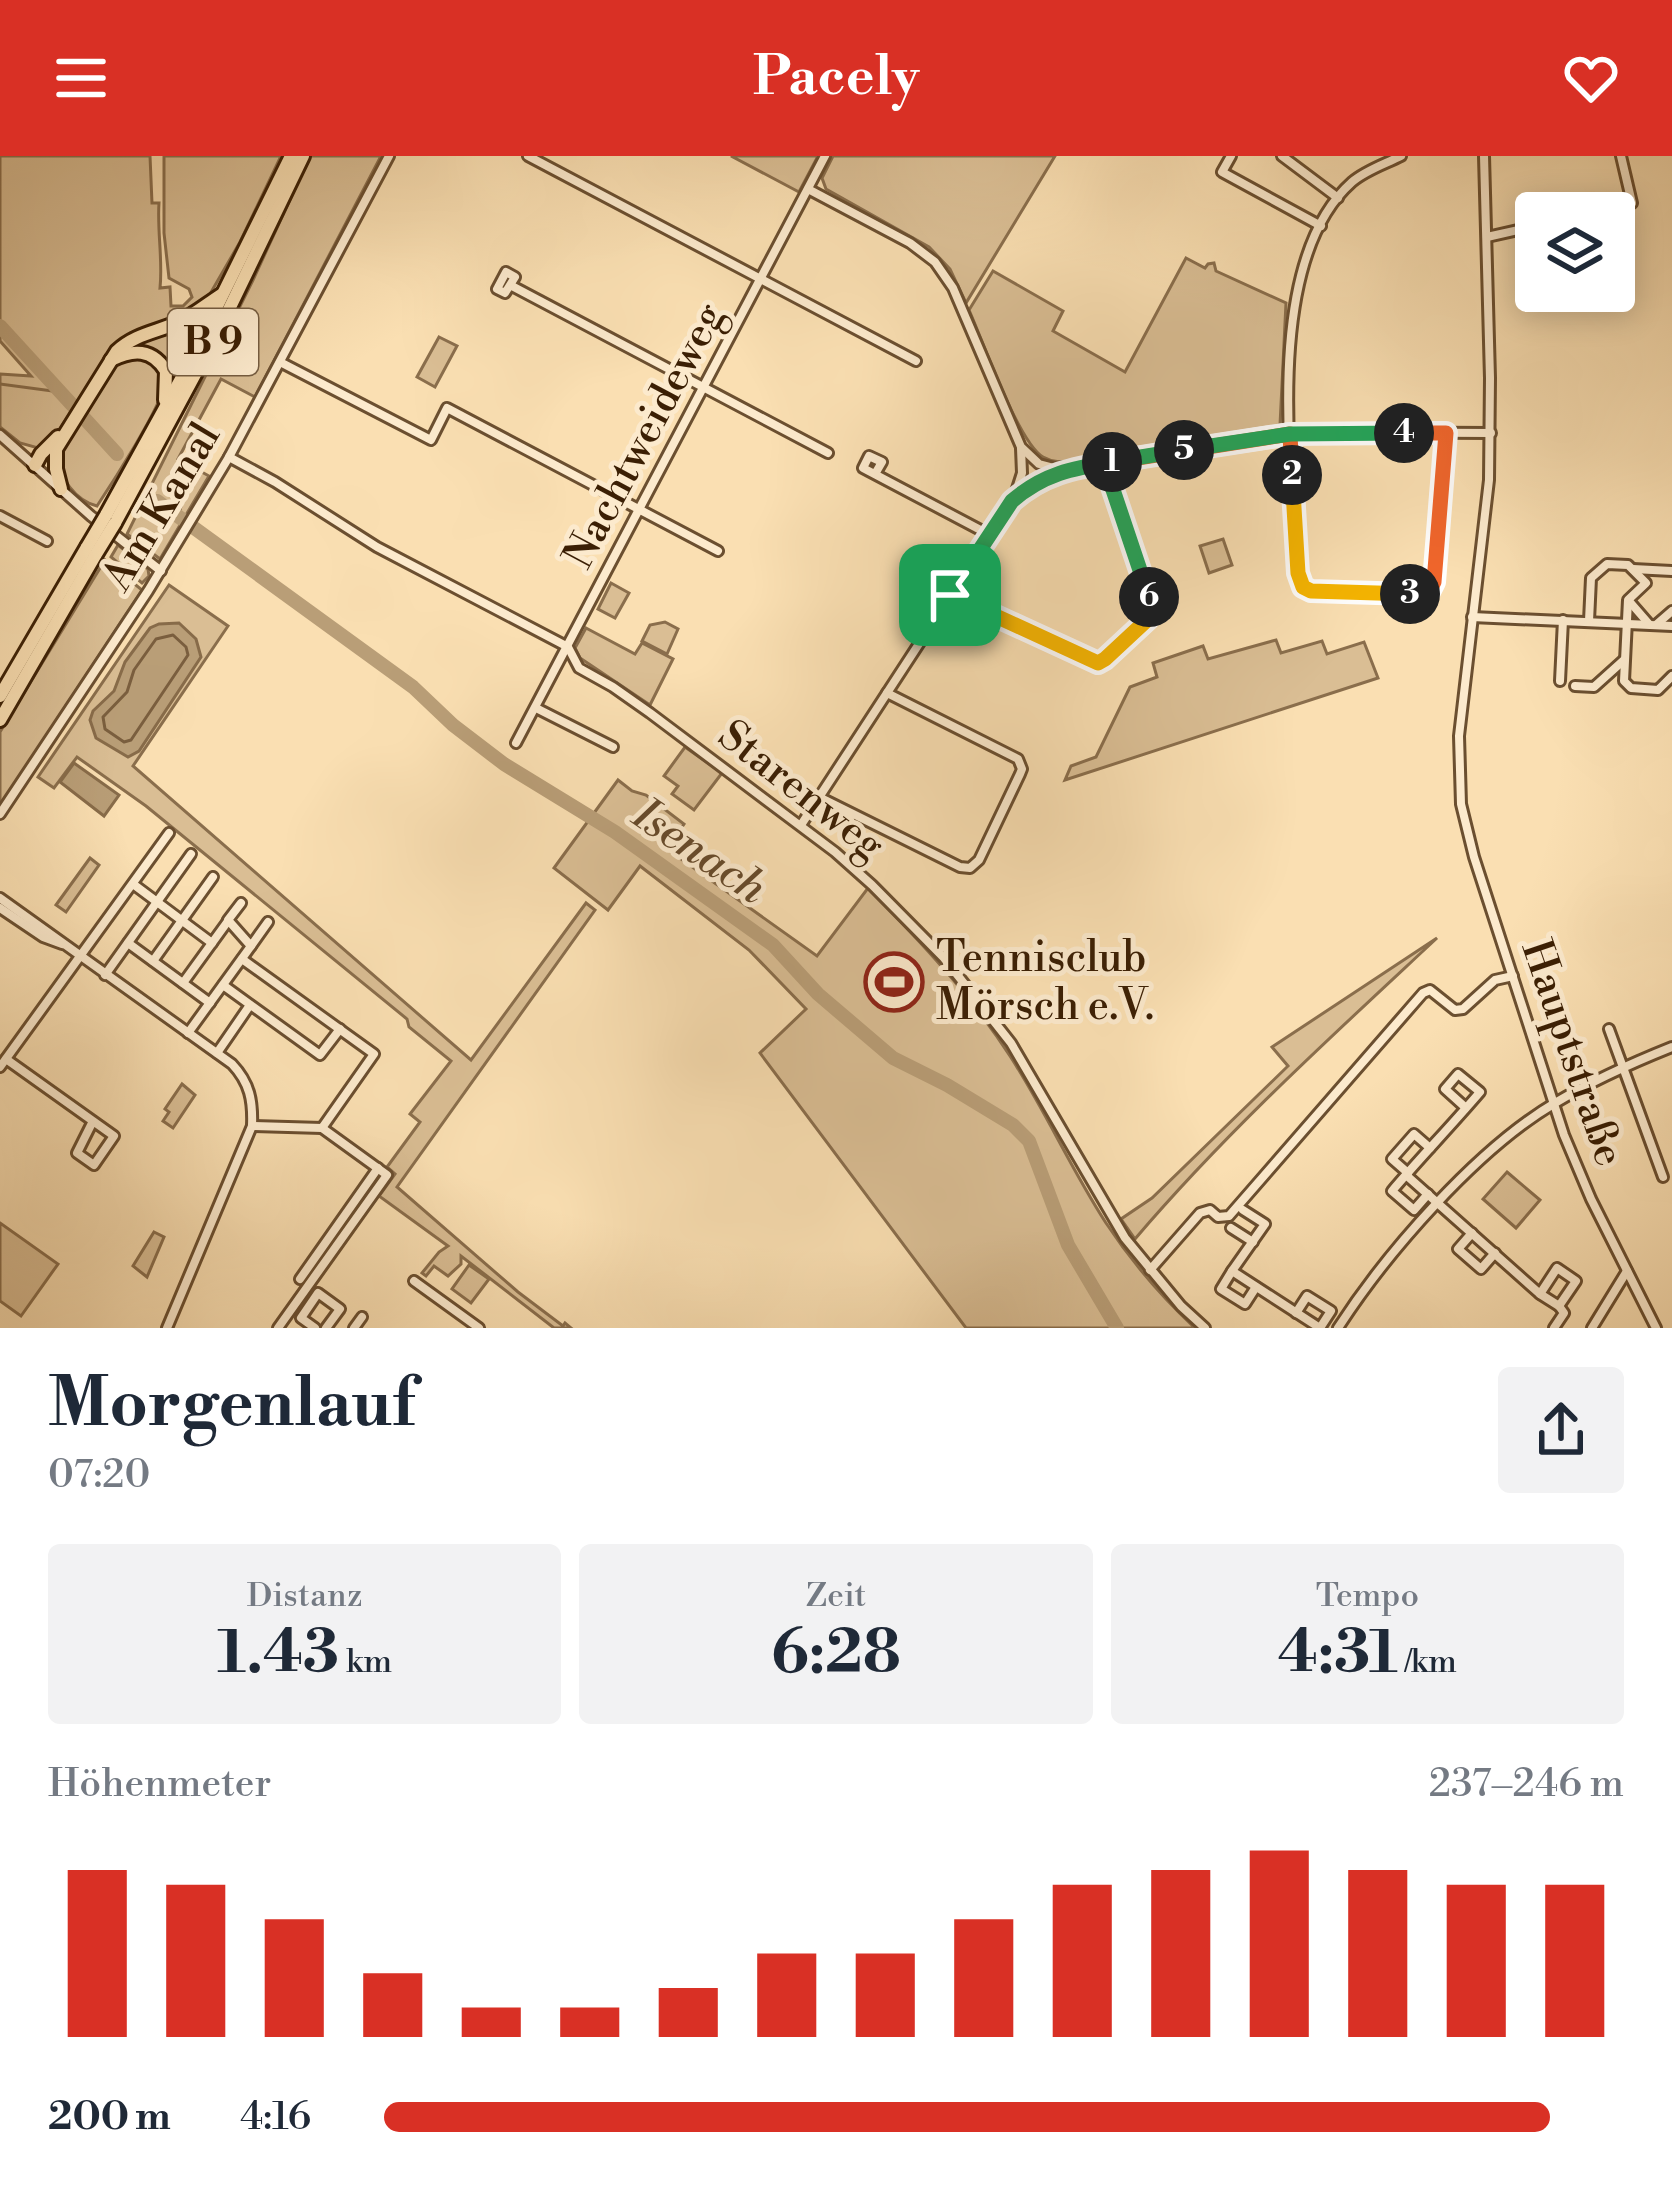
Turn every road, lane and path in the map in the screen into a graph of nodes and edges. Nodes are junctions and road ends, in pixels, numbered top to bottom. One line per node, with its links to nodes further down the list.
1 (291, 156): 19 (highway, B 9)
2 (303, 156): 42 (highway, B 9)
3 (389, 156): 22 (street, Am Kanal)
4 (528, 156): 17 (street)
5 (825, 156): 11 (street, Nachtweideweg)
6 (1232, 156): 14 (street)
7 (1282, 156): 13 (street)
8 (1402, 156): 13 (street)
9 (1484, 156): 16 (street, Hauptstraße)
10 (1622, 156): 12 (street)
11 (808, 189): 17 (street, Nachtweideweg); 30 (street)
12 (1630, 192)
13 (1338, 198): 14 (street)
14 (1321, 226): 28 (street)
15 (1515, 231): 16 (street)
16 (1486, 237): 27 (street, Hauptstraße)
17 (761, 279): 21 (street); 23 (street, Nachtweideweg)
18 (510, 285): 23 (street)
19 (226, 290): 20 (highway, B 9); 24 (highway, B 9)
20 (110, 361): 24 (highway, B 9); 25 (highway, B 9)
21 (916, 361)
22 (280, 362): 33 (street, Am Kanal); 40 (street)
23 (704, 387): 32 (street); 40 (street, Nachtweideweg)
24 (162, 413): 42 (highway, B 9)
25 (70, 423): 31 (highway, B 9); 35 (highway, B 9)
26 (1446, 433): 27 (street); 28 (street); 28 (street)
27 (1491, 433): 55 (street, Hauptstraße)
28 (1290, 434): 34 (street)
29 (0, 436): 35 (street)
30 (1021, 447): 36 (street); 39 (street)
31 (56, 449): 35 (highway, B 9); 38 (highway)
32 (827, 453)
33 (229, 457): 49 (street, Am Kanal); 61 (street)
34 (1104, 463): 36 (street); 52 (street)
35 (35, 465): 38 (street)
36 (1065, 470): 39 (street)
37 (875, 474): 43 (street)
38 (61, 489): 49 (street)
39 (1012, 501): 43 (street)
40 (640, 510): 46 (street); 61 (street, Nachtweideweg)
41 (0, 516): 44 (street)
42 (110, 519): 45 (highway, B 9, bridge)
43 (990, 536): 52 (street)
44 (47, 542)
45 (92, 551): 71 (highway, B 9); 73 (highway, B 9)
46 (718, 551)
47 (1633, 569): 48 (street); 51 (street); 57 (street)
48 (1654, 570): 50 (street); 51 (street)
49 (160, 571): 77 (street, Am Kanal)
50 (1672, 571)
51 (1646, 583): 53 (street)
52 (950, 595): 70 (street)
53 (1628, 600): 58 (street); 59 (street)
54 (1672, 611): 59 (street)
55 (1472, 617): 56 (street); 96 (street, Hauptstraße)
56 (1563, 620): 57 (street); 67 (street)
57 (1589, 621): 58 (street)
58 (1627, 623): 59 (street); 62 (street)
59 (1653, 624): 60 (street)
60 (1672, 626)
61 (568, 647): 63 (street); 65 (street, Nachtweideweg)
62 (1625, 659): 64 (street); 68 (street)
63 (579, 668): 65 (street); 78 (street, Starenweg)
64 (1613, 669): 68 (street); 69 (street)
65 (554, 674): 72 (street, Nachtweideweg)
66 (1672, 676): 68 (street)
67 (1560, 681)
68 (1624, 681)
69 (1575, 686)
70 (886, 693): 76 (street); 76 (street)
71 (0, 696)
72 (536, 708): 74 (street, Nachtweideweg); 75 (street)
73 (0, 719)
74 (516, 742)
75 (613, 747)
76 (819, 797): 78 (street)
77 (0, 814)
78 (801, 825): 124 (street, Starenweg)
79 (169, 833): 82 (street)
80 (191, 854): 83 (street)
81 (213, 878): 87 (street)
82 (133, 884): 83 (street); 92 (street)
83 (157, 902): 87 (street); 89 (street)
84 (1, 903): 92 (street)
85 (241, 903): 86 (street)
86 (228, 920): 90 (street); 91 (street)
87 (181, 921): 90 (street); 94 (street)
88 (268, 922): 91 (street)
89 (128, 943): 94 (street); 95 (street)
90 (212, 943): 97 (street)
91 (251, 946): 93 (street)
92 (80, 957): 95 (street); 106 (street)
93 (242, 959): 98 (street); 101 (street)
94 (153, 961): 97 (street)
95 (105, 975): 103 (street)
96 (1513, 976): 108 (street, Hauptstraße); 124 (street)
97 (183, 983): 99 (street)
98 (223, 986): 99 (street); 100 (street)
99 (210, 1003): 103 (street)
100 (250, 1005): 101 (street); 105 (street)
101 (340, 1029): 112 (street)
102 (1609, 1029): 107 (street)
103 (188, 1033): 105 (street)
104 (1672, 1047): 107 (street)
105 (217, 1053): 111 (street)
106 (3, 1063): 110 (street)
107 (1623, 1068): 108 (street); 116 (street)
108 (1553, 1103): 118 (street); 126 (street, Hauptstraße)
109 (1466, 1108): 109 (street); 113 (street)
110 (93, 1121): 110 (street)
111 (251, 1126): 112 (street); 134 (street)
112 (322, 1129): 114 (street)
113 (1430, 1148): 115 (street); 115 (street)
114 (378, 1168): 127 (street); 135 (street)
115 (1407, 1174): 117 (street); 117 (street)
116 (1664, 1177)
117 (1428, 1194): 118 (street)
118 (1438, 1203): 121 (street); 142 (street)
119 (1243, 1210): 122 (street)
120 (1231, 1228): 122 (street)
121 (1472, 1233): 123 (street); 123 (street)
122 (1253, 1242): 125 (street)
123 (1495, 1252): 130 (street)
124 (1150, 1270): 140 (street, Starenweg)
125 (1232, 1271): 129 (street); 129 (street)
126 (1627, 1271): 144 (street); 145 (street, Hauptstraße)
127 (300, 1279)
128 (414, 1281): 139 (street)
129 (1256, 1287): 132 (street)
130 (1540, 1294): 131 (street); 131 (street)
131 (1559, 1306): 143 (street)
132 (1296, 1313): 141 (street); 141 (street)
133 (362, 1317): 138 (street)
134 (167, 1328)
135 (278, 1328)
136 (315, 1328): 137 (street)
137 (326, 1328)
138 (354, 1328)
139 (479, 1328)
140 (1205, 1328)
141 (1320, 1328)
142 (1338, 1328)
143 (1554, 1328)
144 (1592, 1328)
145 (1656, 1328)

